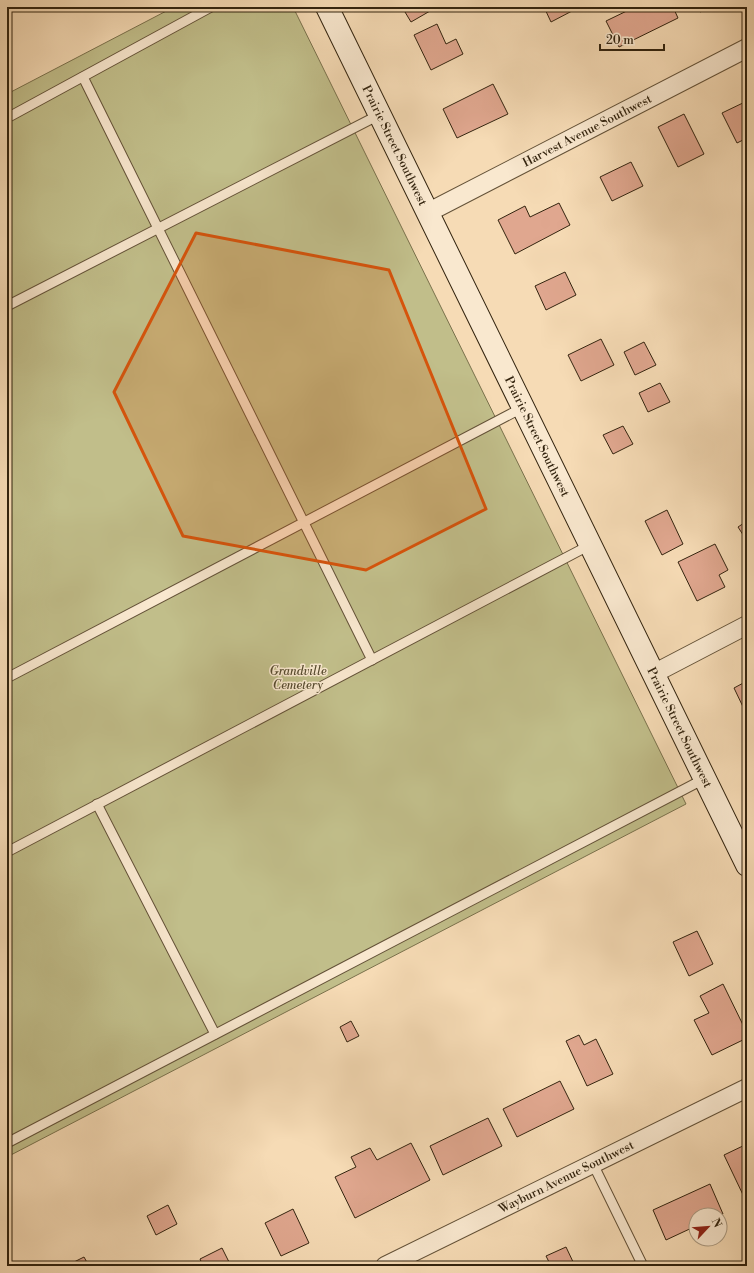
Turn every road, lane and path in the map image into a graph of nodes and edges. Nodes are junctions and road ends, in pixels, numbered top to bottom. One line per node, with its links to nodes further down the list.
1 (211, 7): 4 (lane)
2 (327, 7): 5 (street, Prairie Street Southwest)
3 (747, 48): 7 (street, Harvest Avenue Southwest)
4 (83, 77): 6 (lane); 8 (lane)
5 (378, 114): 7 (street, Prairie Street Southwest); 8 (lane)
6 (7, 118)
7 (427, 214): 10 (street, Prairie Street Southwest)
8 (159, 228): 9 (lane); 11 (lane)
9 (7, 306)
10 (522, 408): 11 (lane); 12 (street, Prairie Street Southwest)
11 (304, 523): 14 (lane); 16 (lane)
12 (590, 545): 14 (lane); 15 (street, Prairie Street Southwest)
13 (747, 626): 15 (street)
14 (372, 660): 18 (lane)
15 (653, 674): 17 (street, Prairie Street Southwest)
16 (7, 678)
17 (704, 779): 20 (street, Prairie Street Southwest); 21 (lane)
18 (97, 804): 19 (lane); 21 (lane)
19 (7, 852)
20 (747, 865)
21 (216, 1034): 23 (lane)
22 (747, 1088): 24 (street, Wayburn Avenue Southwest)
23 (7, 1143)
24 (593, 1164): 25 (street, Wayburn Avenue Southwest); 26 (lane)
25 (385, 1266)
26 (643, 1266)

